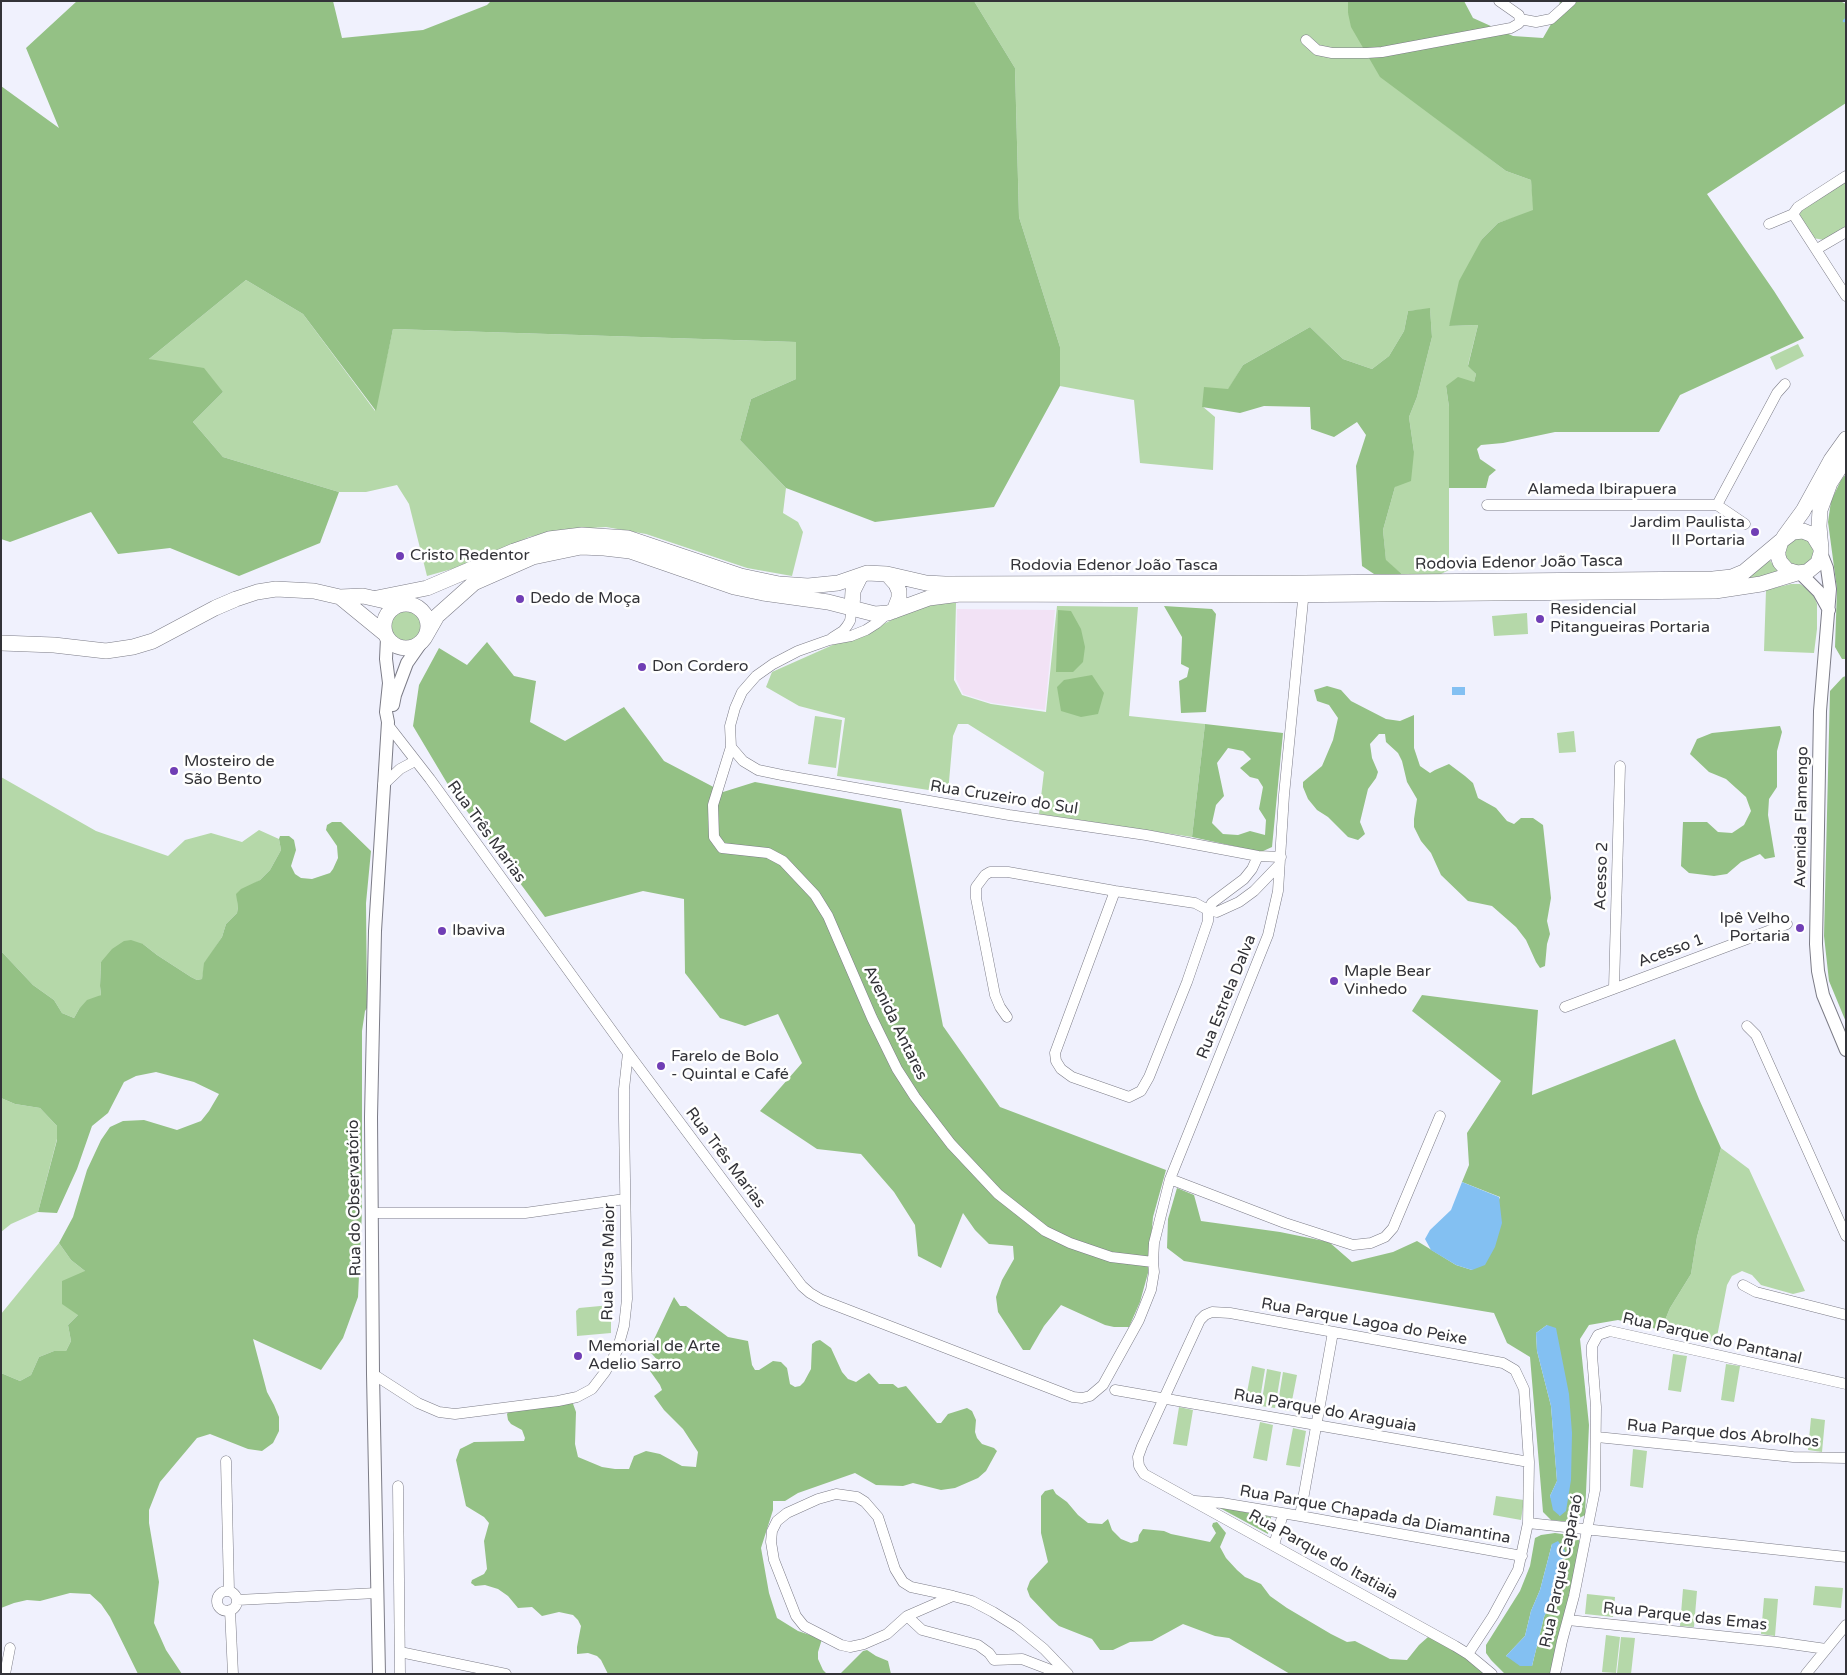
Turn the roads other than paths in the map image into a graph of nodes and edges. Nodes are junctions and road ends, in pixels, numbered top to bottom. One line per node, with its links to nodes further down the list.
1 (1499, 1): 3 (street)
2 (1571, 1): 3 (street)
3 (1520, 18): 4 (street)
4 (1306, 40)
5 (1846, 176): 6 (street)
6 (1793, 214): 7 (street); 9 (street)
7 (1769, 224)
8 (1846, 232): 9 (street)
9 (1817, 249): 10 (street)
10 (1846, 296)
11 (1785, 384): 15 (street)
12 (1846, 439): 17 (main road, Rodovia Edenor João Tasca)
13 (1846, 458): 18 (main road)
14 (1487, 505): 15 (street, Alameda Ibirapuera)
15 (1717, 505): 16 (street)
16 (1745, 524)
17 (1783, 539): 18 (main road); 20 (main road); 23 (main road, Rodovia Edenor João Tasca)
18 (1821, 551): 20 (main road); 28 (street, Avenida Flamengo)
19 (887, 574): 21 (main road, Rodovia Edenor João Tasca); 23 (main road, Rodovia Edenor João Tasca); 29 (main road)
20 (1799, 574): 23 (main road, Rodovia Edenor João Tasca); 28 (street)
21 (861, 575): 22 (main road, Rodovia Edenor João Tasca); 27 (main road)
22 (453, 576): 24 (main road); 26 (main road, Rodovia Edenor João Tasca)
23 (1304, 589): 29 (main road, Rodovia Edenor João Tasca); 40 (street, Rua Estrela Dalva)
24 (464, 592): 27 (main road, Rodovia Edenor João Tasca); 31 (main road, Rodovia Edenor João Tasca)
25 (340, 597): 26 (main road, Rodovia Edenor João Tasca); 30 (main road); 33 (main road)
26 (402, 601): 30 (main road); 31 (main road)
27 (852, 607): 29 (main road, Rodovia Edenor João Tasca); 32 (street)
28 (1829, 610): 48 (street, Avenida Flamengo)
29 (891, 612): 32 (street)
30 (386, 636): 31 (main road); 34 (street, Rua do Observatório)
31 (423, 640): 34 (street, Rua do Observatório)
32 (829, 640): 35 (street)
33 (1, 643)
34 (388, 723): 36 (street, Rua Três Marias); 38 (street, Rua do Observatório)
35 (731, 747): 39 (street, Rua Cruzeiro do Sul); 57 (street, Avenida Antares)
36 (415, 761): 38 (street); 49 (street, Rua Três Marias)
37 (1620, 766): 44 (street, Acesso 2)
38 (383, 786): 55 (street, Rua do Observatório)
39 (1258, 856): 40 (street, Rua Cruzeiro do Sul); 42 (street)
40 (1280, 861): 42 (street); 53 (street, Rua Estrela Dalva)
41 (1115, 891): 42 (street); 42 (street); 46 (street)
42 (1208, 910)
43 (1787, 924): 44 (street, Acesso 1)
44 (1614, 988): 45 (street, Acesso 1)
45 (1565, 1007)
46 (1007, 1017)
47 (1747, 1026): 56 (street)
48 (1846, 1050)
49 (628, 1053): 50 (street, Rua Três Marias); 51 (street, Rua Ursa Maior)
50 (636, 1063): 51 (street); 65 (street, Rua Três Marias)
51 (626, 1074): 54 (street, Rua Ursa Maior)
52 (1440, 1116): 53 (street)
53 (1170, 1179): 57 (street, Rua Estrela Dalva)
54 (625, 1199): 55 (street); 62 (street, Rua Ursa Maior)
55 (372, 1213): 62 (street, Rua do Observatório)
56 (1846, 1236)
57 (1153, 1262): 65 (street, Rua Estrela Dalva)
58 (1743, 1285): 59 (street)
59 (1846, 1315)
60 (1333, 1332): 66 (street, Rua Parque Lagoa do Peixe); 67 (street); 71 (street, Rua Parque Lagoa do Peixe)
61 (1592, 1354): 63 (street, Rua Parque do Pantanal); 68 (street, Rua Parque Caparaó)
62 (373, 1374): 82 (street, Rua do Observatório)
63 (1843, 1384)
64 (1115, 1390): 66 (street, Rua Parque do Araguaia)
65 (1090, 1396)
66 (1163, 1397): 67 (street, Rua Parque do Araguaia); 73 (street, Rua Parque do Itatiaia)
67 (1316, 1424): 71 (street, Rua Parque do Araguaia); 75 (street)
68 (1597, 1437): 69 (street, Rua Parque dos Abrolhos); 77 (street, Rua Parque Caparaó)
69 (1846, 1458)
70 (226, 1460): 81 (street)
71 (1529, 1462): 76 (street)
72 (398, 1486): 92 (street)
73 (1192, 1501): 74 (street, Rua Parque Chapada da Diamantina); 78 (street, Rua Parque do Itatiaia)
74 (1283, 1514): 75 (street, Rua Parque Chapada da Diamantina); 78 (street)
75 (1300, 1516): 79 (street, Rua Parque Chapada da Diamantina)
76 (1528, 1523): 77 (street); 79 (street)
77 (1588, 1530): 80 (street); 87 (street, Rua Parque Caparaó)
78 (1274, 1545): 93 (street, Rua Parque do Itatiaia)
79 (1522, 1556): 93 (street)
80 (1846, 1557)
81 (229, 1591): 84 (street); 85 (street)
82 (377, 1593): 84 (street); 97 (street, Rua do Observatório)
83 (953, 1596): 86 (street); 86 (street); 101 (street)
84 (237, 1600): 85 (street)
85 (230, 1610): 96 (street)
86 (907, 1616): 100 (street)
87 (1568, 1620): 89 (street, Rua Parque das Emas); 103 (street, Rua Parque Caparaó)
88 (1846, 1625): 91 (street)
89 (1798, 1645): 91 (street, Rua Parque das Emas); 94 (street, Rua Parque das Emas)
90 (10, 1648): 95 (street)
91 (1826, 1649): 94 (street)
92 (400, 1652): 98 (street); 99 (street)
93 (1468, 1654): 102 (street, Rua Parque do Itatiaia)
94 (1818, 1659): 104 (street)
95 (5, 1674)
96 (233, 1674)
97 (379, 1674)
98 (400, 1674)
99 (506, 1674)
100 (1061, 1674)
101 (1068, 1674)
102 (1492, 1674)
103 (1555, 1674)
104 (1806, 1674)

